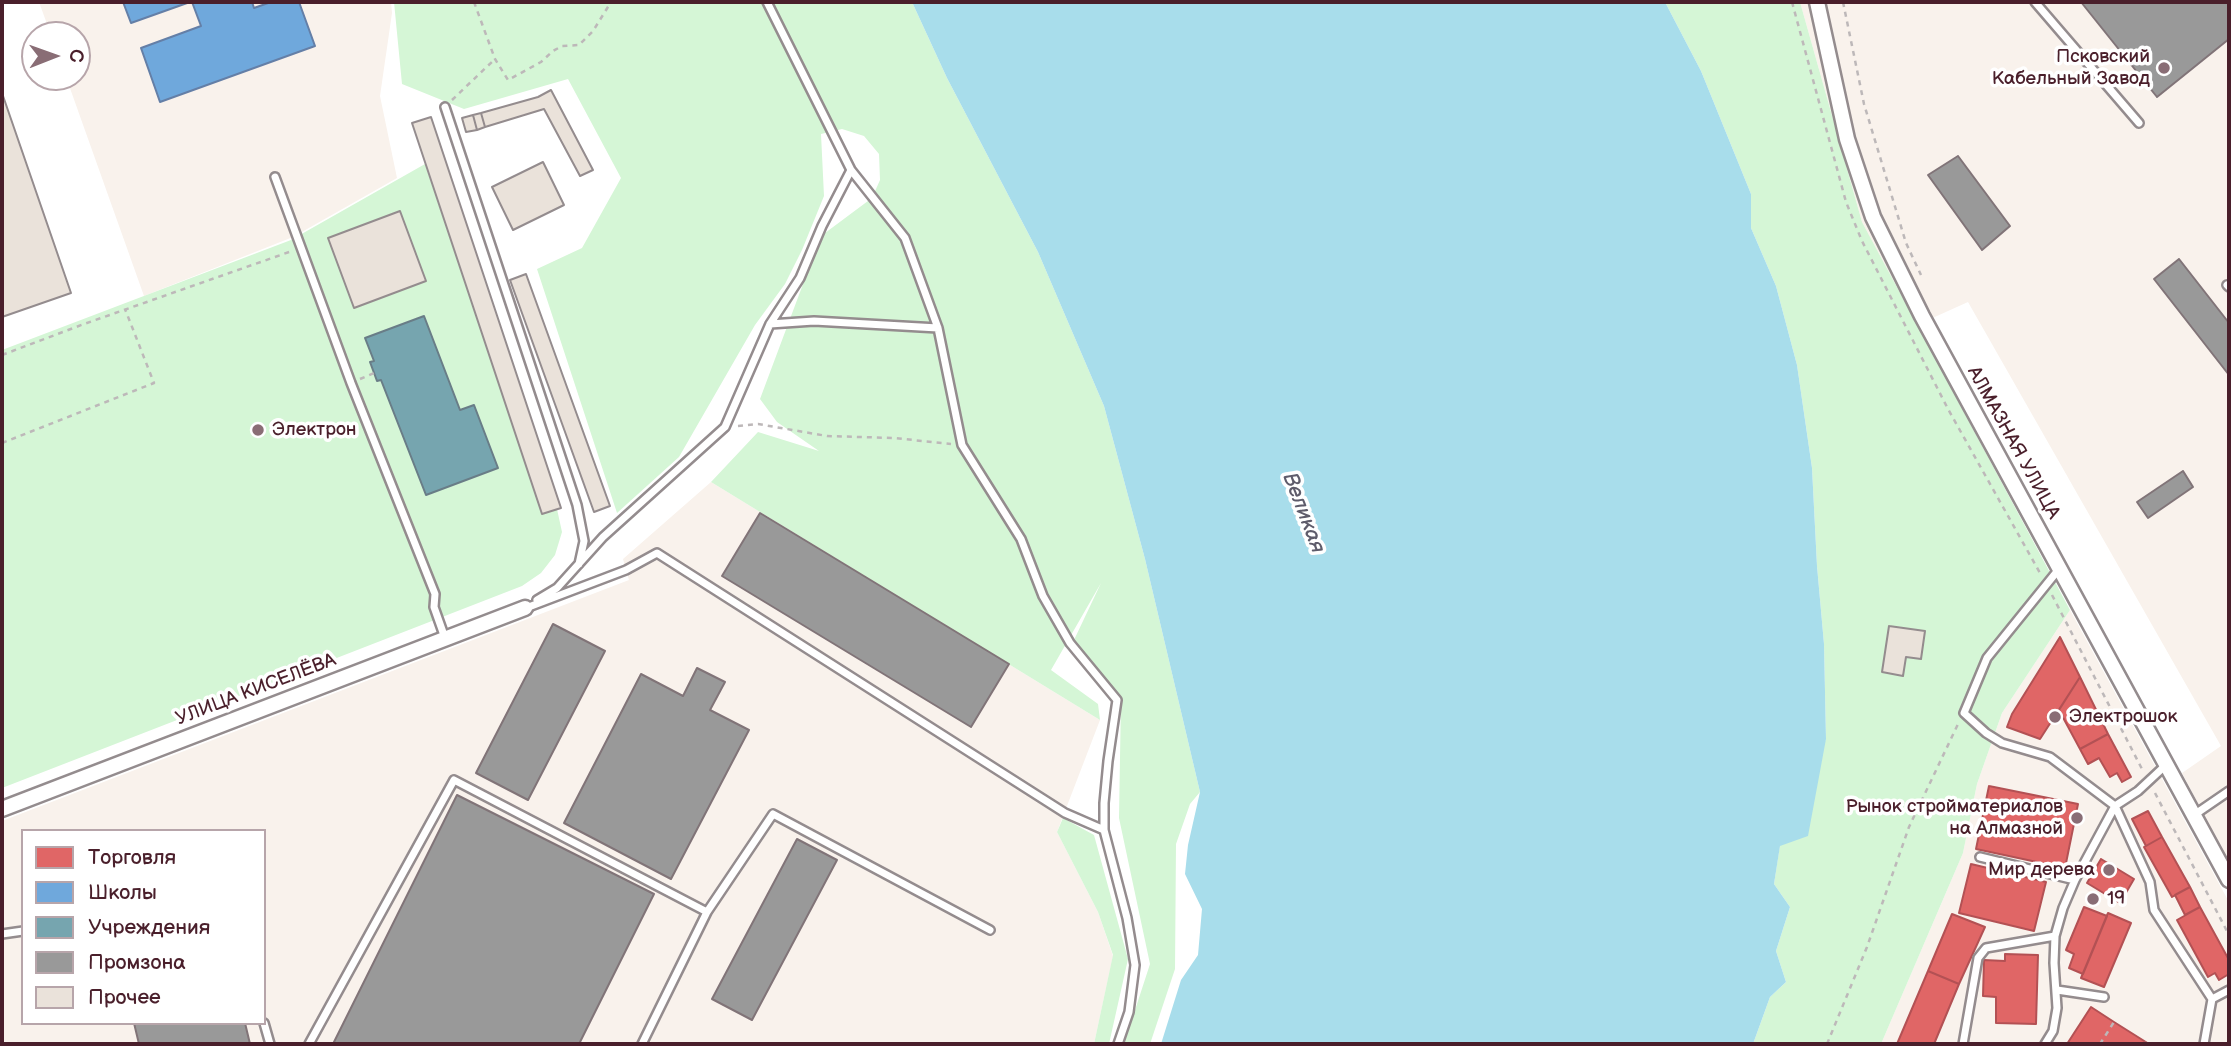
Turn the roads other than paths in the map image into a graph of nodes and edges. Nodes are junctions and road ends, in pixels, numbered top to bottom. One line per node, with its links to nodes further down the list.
1 (767, 2): 6 (lane)
2 (1817, 2): 11 (street, АЛМАЗНАЯ УЛИЦА)
3 (2035, 2): 5 (lane)
4 (445, 107): 10 (lane)
5 (2139, 123)
6 (851, 170): 8 (lane); 9 (lane)
7 (275, 177): 13 (lane)
8 (770, 324): 9 (lane); 10 (lane)
9 (938, 328): 19 (lane)
10 (579, 566): 12 (lane)
11 (2059, 569): 14 (street, АЛМАЗНАЯ УЛИЦА); 16 (lane)
12 (525, 608): 13 (street, УЛИЦА КИСЕЛЁВА); 19 (lane)
13 (445, 638): 17 (street, УЛИЦА КИСЕЛЁВА)
14 (2167, 763): 16 (lane); 18 (street, АЛМАЗНАЯ УЛИЦА)
15 (2229, 791): 18 (lane)
16 (2115, 806): 22 (lane); 31 (lane)
17 (2, 809)
18 (2194, 815): 21 (street, АЛМАЗНАЯ УЛИЦА)
19 (1104, 830): 36 (lane)
20 (1980, 857): 22 (lane)
21 (2227, 870)
22 (2075, 880): 27 (lane)
23 (707, 912): 24 (lane); 34 (lane); 35 (lane)
24 (990, 930)
25 (21, 931): 26 (lane)
26 (2, 934)
27 (2055, 936): 28 (lane); 37 (lane)
28 (2057, 990): 30 (lane); 38 (lane)
29 (2229, 990): 31 (lane)
30 (2104, 997)
31 (2212, 999): 39 (lane)
32 (265, 1025): 33 (lane)
33 (270, 1044)
34 (309, 1044)
35 (642, 1044)
36 (1118, 1044)
37 (1962, 1044)
38 (2045, 1044)
39 (2204, 1044)

